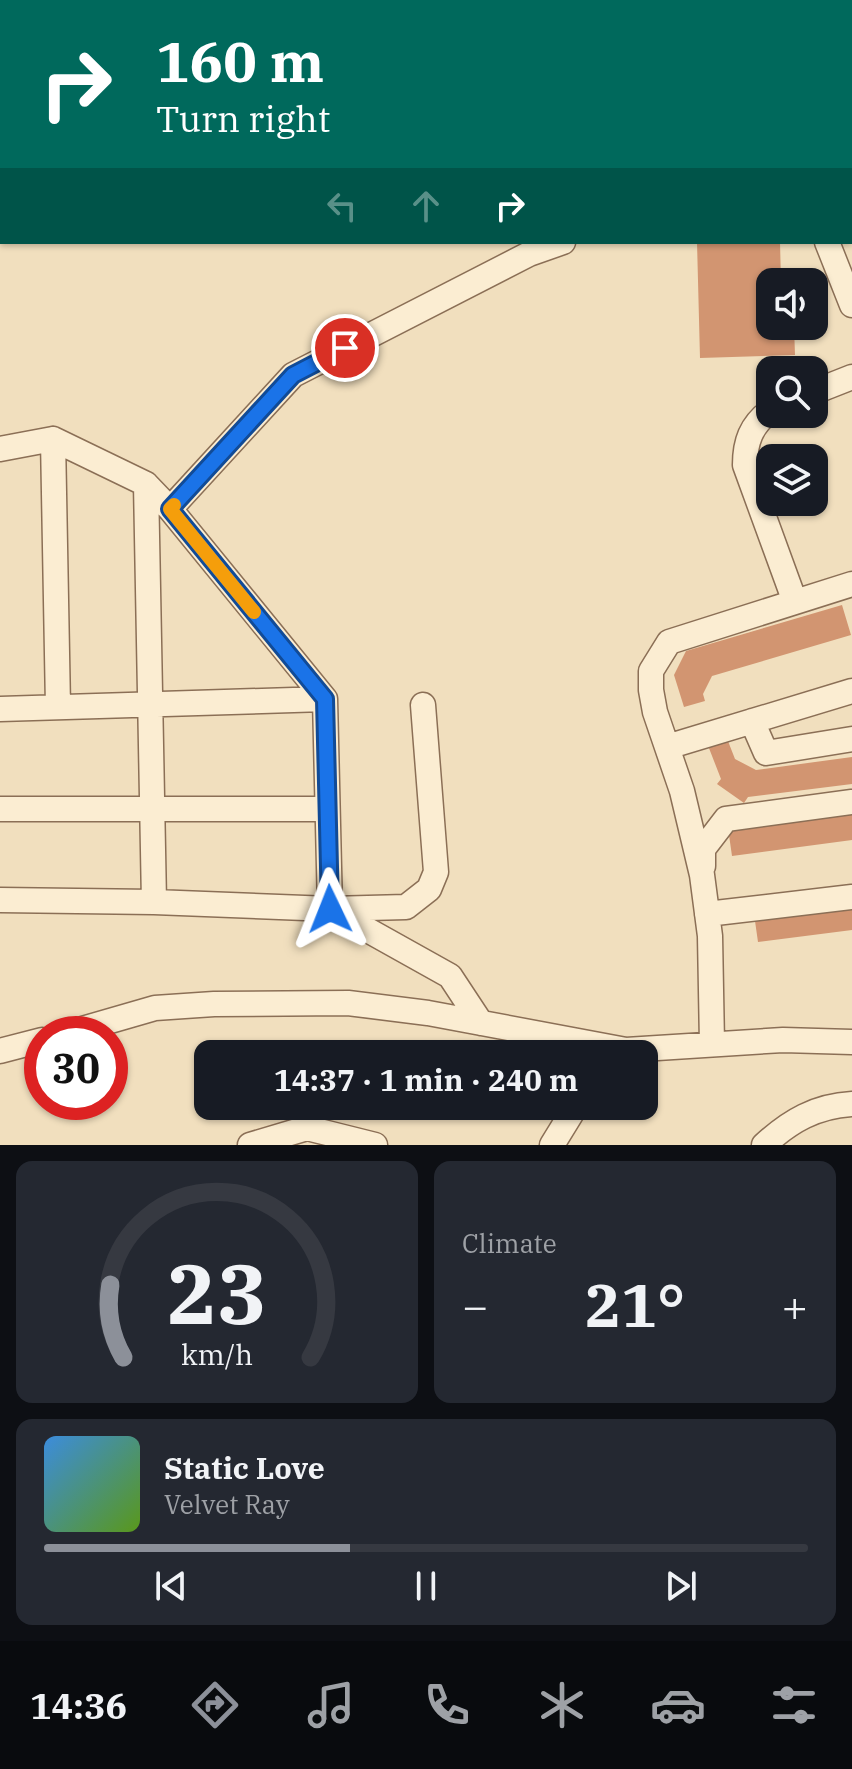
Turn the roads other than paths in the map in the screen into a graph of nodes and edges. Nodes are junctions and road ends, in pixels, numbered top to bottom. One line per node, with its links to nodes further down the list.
1 (557, 244): 10 (street)
2 (828, 244): 3 (street)
3 (852, 305)
4 (852, 377): 5 (street)
5 (828, 386)
6 (756, 423): 12 (street)
7 (53, 439): 8 (street); 9 (street); 17 (street)
8 (0, 449)
9 (146, 484): 10 (street); 15 (street)
10 (170, 509): 14 (street)
11 (852, 584): 12 (street)
12 (795, 602): 21 (street)
13 (852, 691): 19 (street)
14 (325, 699): 15 (street); 25 (street)
15 (151, 704): 17 (street); 24 (street)
16 (423, 705): 30 (street)
17 (58, 707): 18 (street)
18 (0, 709)
19 (752, 721): 20 (street); 21 (street)
20 (852, 739)
21 (667, 747): 26 (street)
22 (852, 802): 26 (street)
23 (0, 809): 24 (street)
24 (150, 809): 25 (street); 29 (street)
25 (326, 809): 30 (street)
26 (702, 875): 31 (street)
27 (852, 897): 31 (street)
28 (0, 900): 29 (street)
29 (154, 902): 30 (street)
30 (330, 909): 33 (street)
31 (707, 914): 36 (street)
32 (127, 1016): 33 (street)
33 (481, 1023): 34 (street)
34 (560, 1040)
35 (852, 1042): 36 (street)
36 (712, 1044): 38 (street)
37 (24, 1045): 39 (street)
38 (658, 1048)
39 (0, 1051)
40 (852, 1104): 45 (street)
41 (567, 1120): 44 (street)
42 (250, 1145): 43 (street)
43 (375, 1145)
44 (552, 1145)
45 (764, 1145)

